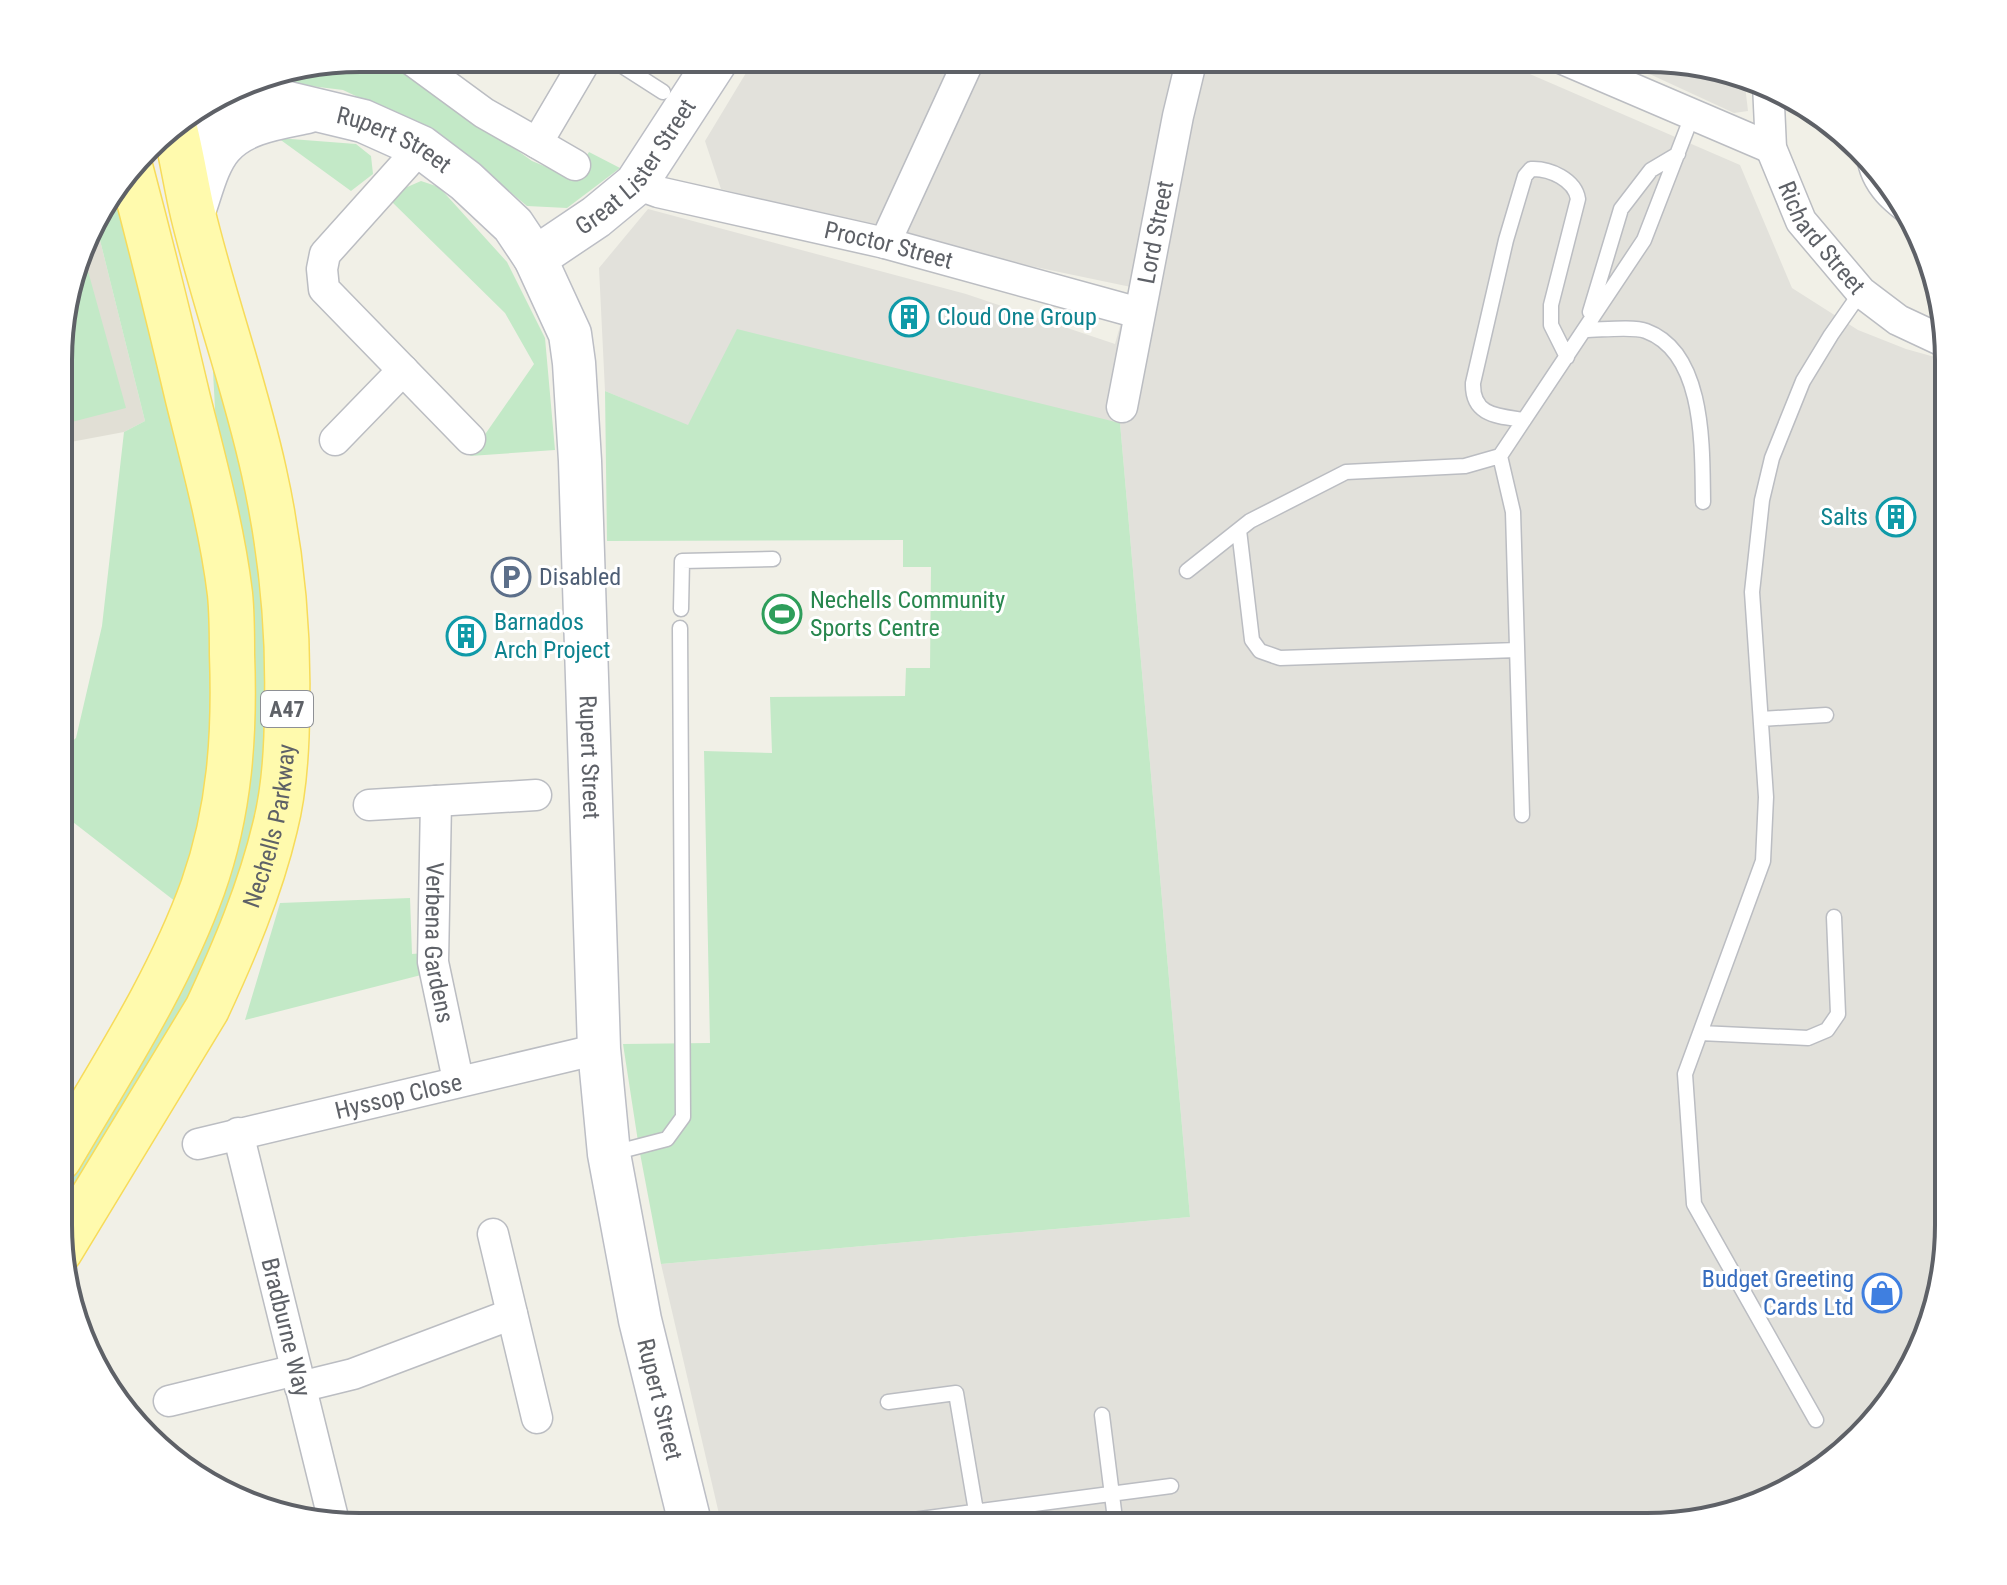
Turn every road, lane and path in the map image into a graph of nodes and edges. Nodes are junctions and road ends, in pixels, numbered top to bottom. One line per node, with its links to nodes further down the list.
1 (428, 72): 15 (street)
2 (579, 72): 15 (street)
3 (632, 72): 8 (lane)
4 (709, 72): 23 (street, Great Lister Street)
5 (964, 72): 26 (street)
6 (1189, 72): 29 (street, Lord Street)
7 (1592, 72): 12 (street)
8 (663, 92)
9 (250, 94): 11 (street, Rupert Street)
10 (1769, 100): 18 (street, Richard Street)
11 (316, 110): 13 (street, Rupert Street); 17 (street, Rupert Street); 25 (street)
12 (1692, 116): 18 (street); 19 (lane)
13 (196, 124)
14 (171, 143): 25 (main road, Nechells Parkway / A47)
15 (537, 143): 20 (street)
16 (169, 145): 39 (main road)
17 (421, 147): 27 (street, Rupert Street); 33 (street)
18 (1771, 148): 28 (street, Richard Street)
19 (1678, 154): 30 (lane); 30 (lane)
20 (575, 165)
21 (1866, 174): 24 (lane)
22 (134, 182): 39 (main road, Nechells Parkway / A47)
23 (636, 184): 26 (street, Proctor Street); 27 (street, Great Lister Street)
24 (1886, 200)
25 (193, 214): 61 (main road, Nechells Parkway / A47)
26 (885, 243): 29 (street, Proctor Street)
27 (535, 258): 55 (street, Rupert Street)
28 (1861, 292): 31 (street, Richard Street); 48 (lane)
29 (1139, 313): 34 (street, Lord Street)
30 (1585, 330): 32 (lane); 40 (lane)
31 (1934, 337)
32 (1567, 357): 35 (lane); 35 (lane)
33 (403, 370): 36 (street); 37 (street)
34 (1122, 407)
35 (1524, 420): 38 (lane)
36 (470, 439)
37 (335, 440)
38 (1500, 456): 41 (lane); 46 (lane)
39 (207, 476): 58 (main road, Nechells Parkway / A47)
40 (1703, 502)
41 (1239, 530): 43 (lane); 46 (lane)
42 (773, 559): 44 (lane)
43 (1187, 571)
44 (681, 609)
45 (680, 628): 60 (lane)
46 (1517, 650): 52 (lane)
47 (1826, 715): 48 (lane)
48 (1761, 719): 54 (lane)
49 (536, 795): 50 (street)
50 (436, 801): 51 (street); 56 (street, Verbena Gardens)
51 (369, 805)
52 (1522, 815)
53 (1834, 917): 54 (lane)
54 (1700, 1033): 69 (lane)
55 (599, 1049): 56 (street, Hyssop Close); 60 (street, Rupert Street)
56 (458, 1080): 57 (street, Hyssop Close)
57 (238, 1133): 59 (street, Hyssop Close); 64 (street, Bradburne Way)
58 (72, 1137)
59 (198, 1144)
60 (609, 1154): 74 (street, Rupert Street)
61 (72, 1231)
62 (493, 1234): 63 (street)
63 (512, 1314): 64 (street); 68 (street)
64 (298, 1379): 65 (street); 72 (street, Bradburne Way)
65 (169, 1401)
66 (888, 1402): 73 (lane)
67 (1102, 1415): 71 (lane)
68 (537, 1418)
69 (1816, 1420)
70 (1171, 1486): 71 (lane)
71 (1112, 1494): 73 (lane); 76 (lane)
72 (329, 1511)
73 (976, 1511): 75 (lane)
74 (688, 1513)
75 (972, 1513)
76 (1114, 1513)

